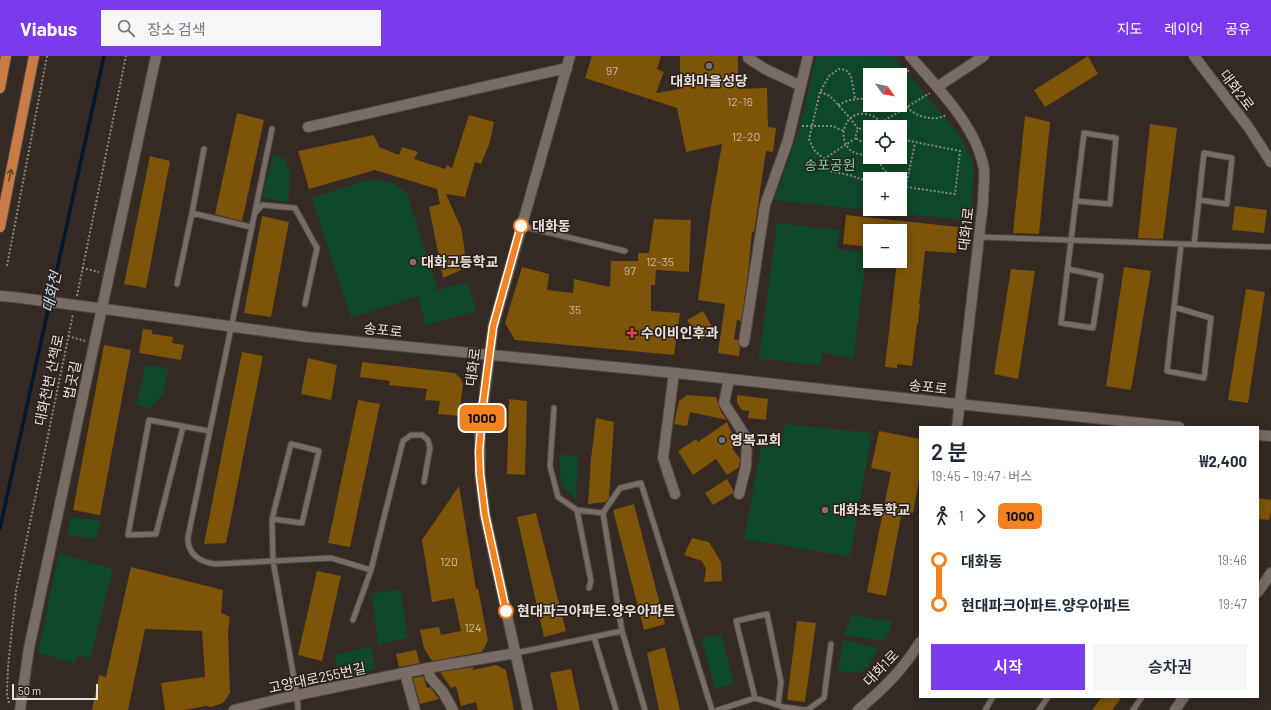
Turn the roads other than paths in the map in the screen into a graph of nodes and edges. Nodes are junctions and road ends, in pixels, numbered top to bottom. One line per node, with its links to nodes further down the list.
1 (6, 56): 12 (main road)
2 (34, 56): 23 (main road, one-way to 2)
3 (156, 56): 36 (street, 법곳길)
4 (570, 56): 10 (street, 대화로)
5 (808, 56): 11 (street)
6 (910, 56): 13 (street, 대화1로)
7 (983, 56): 13 (street)
8 (1194, 56): 17 (street, 대화2로)
9 (748, 58): 11 (street)
10 (567, 68): 14 (street); 22 (street, 대화로)
11 (801, 86): 38 (street)
12 (0, 88)
13 (934, 90): 25 (street, 대화1로)
14 (308, 127)
15 (272, 129): 21 (lane)
16 (204, 150): 20 (lane)
17 (1271, 162)
18 (1199, 200): 18 (lane); 28 (lane)
19 (1076, 201): 19 (lane); 26 (lane)
20 (192, 213): 24 (lane); 32 (lane)
21 (254, 214): 24 (lane); 34 (lane)
22 (521, 226): 30 (lane); 39 (street, 대화로)
23 (0, 227)
24 (251, 227): 37 (lane)
25 (979, 237): 26 (lane); 42 (street, 대화1로)
26 (1071, 241): 27 (lane); 31 (lane)
27 (1181, 245): 28 (lane); 35 (lane)
28 (1194, 245): 29 (lane)
29 (1271, 247)
30 (625, 251)
31 (1068, 269): 31 (lane)
32 (177, 284)
33 (0, 296): 36 (street, 송포로, bridge)
34 (306, 304)
35 (1174, 307): 35 (lane)
36 (102, 308): 37 (street, 송포로); 76 (street, 법곳길)
37 (230, 326): 39 (street, 송포로); 47 (lane)
38 (744, 342)
39 (489, 354): 40 (street, 송포로); 66 (street, 대화로)
40 (674, 373): 41 (street, 송포로); 51 (street)
41 (729, 379): 42 (street, 송포로); 52 (street)
42 (959, 404): 44 (street, 대화1로); 45 (street, 송포로)
43 (554, 408): 53 (lane)
44 (957, 426)
45 (1169, 426)
46 (184, 427): 46 (lane); 47 (lane)
47 (209, 431): 56 (lane)
48 (1259, 435): 49 (street)
49 (1271, 436)
50 (424, 482): 57 (lane)
51 (675, 494)
52 (739, 494)
53 (577, 510): 54 (lane); 59 (lane)
54 (603, 513): 62 (lane); 84 (lane)
55 (272, 519): 55 (lane); 56 (lane)
56 (273, 561): 57 (lane); 69 (lane)
57 (370, 570): 61 (lane)
58 (1271, 573): 60 (street)
59 (589, 588)
60 (1259, 591)
61 (353, 620)
62 (622, 631): 63 (lane); 83 (lane)
63 (594, 637): 66 (lane); 82 (lane)
64 (919, 643): 87 (street, 대화1로)
65 (831, 644): 86 (lane)
66 (516, 653): 67 (street, 고양대로255번길); 81 (street, 대화로)
67 (428, 668): 68 (street, 고양대로255번길); 80 (street)
68 (405, 673): 69 (street, 고양대로255번길); 79 (street)
69 (297, 695): 77 (street, 고양대로255번길); 78 (lane)
70 (755, 698): 75 (lane); 75 (lane); 85 (lane)
71 (992, 698): 88 (lane)
72 (1047, 698): 89 (lane)
73 (1141, 698): 90 (lane)
74 (1183, 698): 91 (street)
75 (778, 705): 86 (lane)
76 (20, 710)
77 (234, 710)
78 (298, 710)
79 (416, 710)
80 (453, 710)
81 (528, 710)
82 (616, 710)
83 (645, 710)
84 (712, 710)
85 (718, 710)
86 (806, 710)
87 (858, 710)
88 (985, 710)
89 (1039, 710)
90 (1133, 710)
91 (1175, 710)

